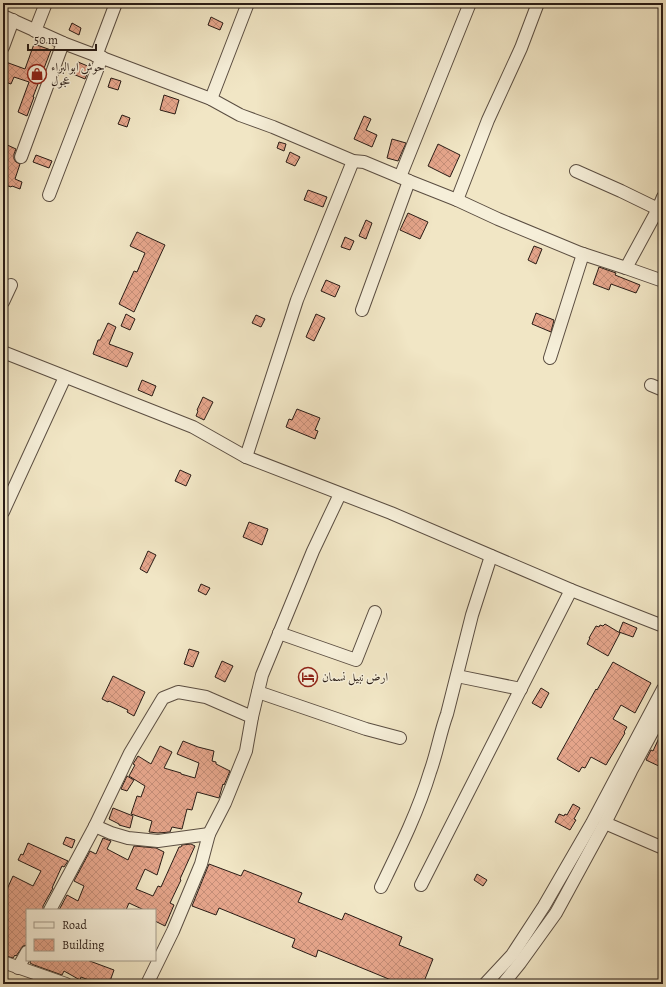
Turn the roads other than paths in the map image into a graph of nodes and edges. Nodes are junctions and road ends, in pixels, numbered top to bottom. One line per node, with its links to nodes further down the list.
1 (46, 3): 7 (street)
2 (116, 3): 10 (street)
3 (248, 3): 11 (street)
4 (470, 3): 15 (street)
5 (538, 3): 18 (street)
6 (8, 18): 7 (street); 9 (street)
7 (35, 31): 8 (street)
8 (63, 43): 10 (street); 12 (street)
9 (3, 47)
10 (99, 57): 11 (street); 16 (street)
11 (211, 99): 13 (street)
12 (21, 157)
13 (354, 161): 15 (street); 31 (street)
14 (576, 171): 19 (street)
15 (404, 179): 18 (street); 25 (street)
16 (48, 194)
17 (663, 198): 19 (street)
18 (456, 200): 20 (street)
19 (658, 209): 21 (street)
20 (583, 254): 21 (street); 27 (street)
21 (626, 268): 22 (street)
22 (663, 281)
23 (11, 285): 24 (street)
24 (3, 302)
25 (362, 310)
26 (3, 352): 28 (street)
27 (550, 358)
28 (65, 377): 31 (street); 33 (street)
29 (651, 385): 30 (street)
30 (663, 390)
31 (246, 457): 32 (street)
32 (340, 494): 34 (street); 38 (street)
33 (3, 512)
34 (491, 556): 35 (street); 39 (street)
35 (571, 590): 37 (street); 40 (street)
36 (375, 612): 38 (street)
37 (663, 626)
38 (279, 633): 42 (street)
39 (457, 676): 40 (street); 51 (street)
40 (521, 689): 50 (street)
41 (663, 689): 58 (street)
42 (258, 692): 44 (street); 45 (street)
43 (663, 712): 46 (street)
44 (252, 717): 47 (street); 48 (street)
45 (400, 738)
46 (604, 823): 49 (street); 59 (street)
47 (95, 826): 48 (street); 52 (street)
48 (209, 834): 57 (street)
49 (661, 844)
50 (421, 885)
51 (381, 887)
52 (51, 909)
53 (26, 954): 55 (street)
54 (3, 962): 55 (street)
55 (18, 968): 56 (street)
56 (66, 984)
57 (147, 984)
58 (485, 984)
59 (503, 984)

